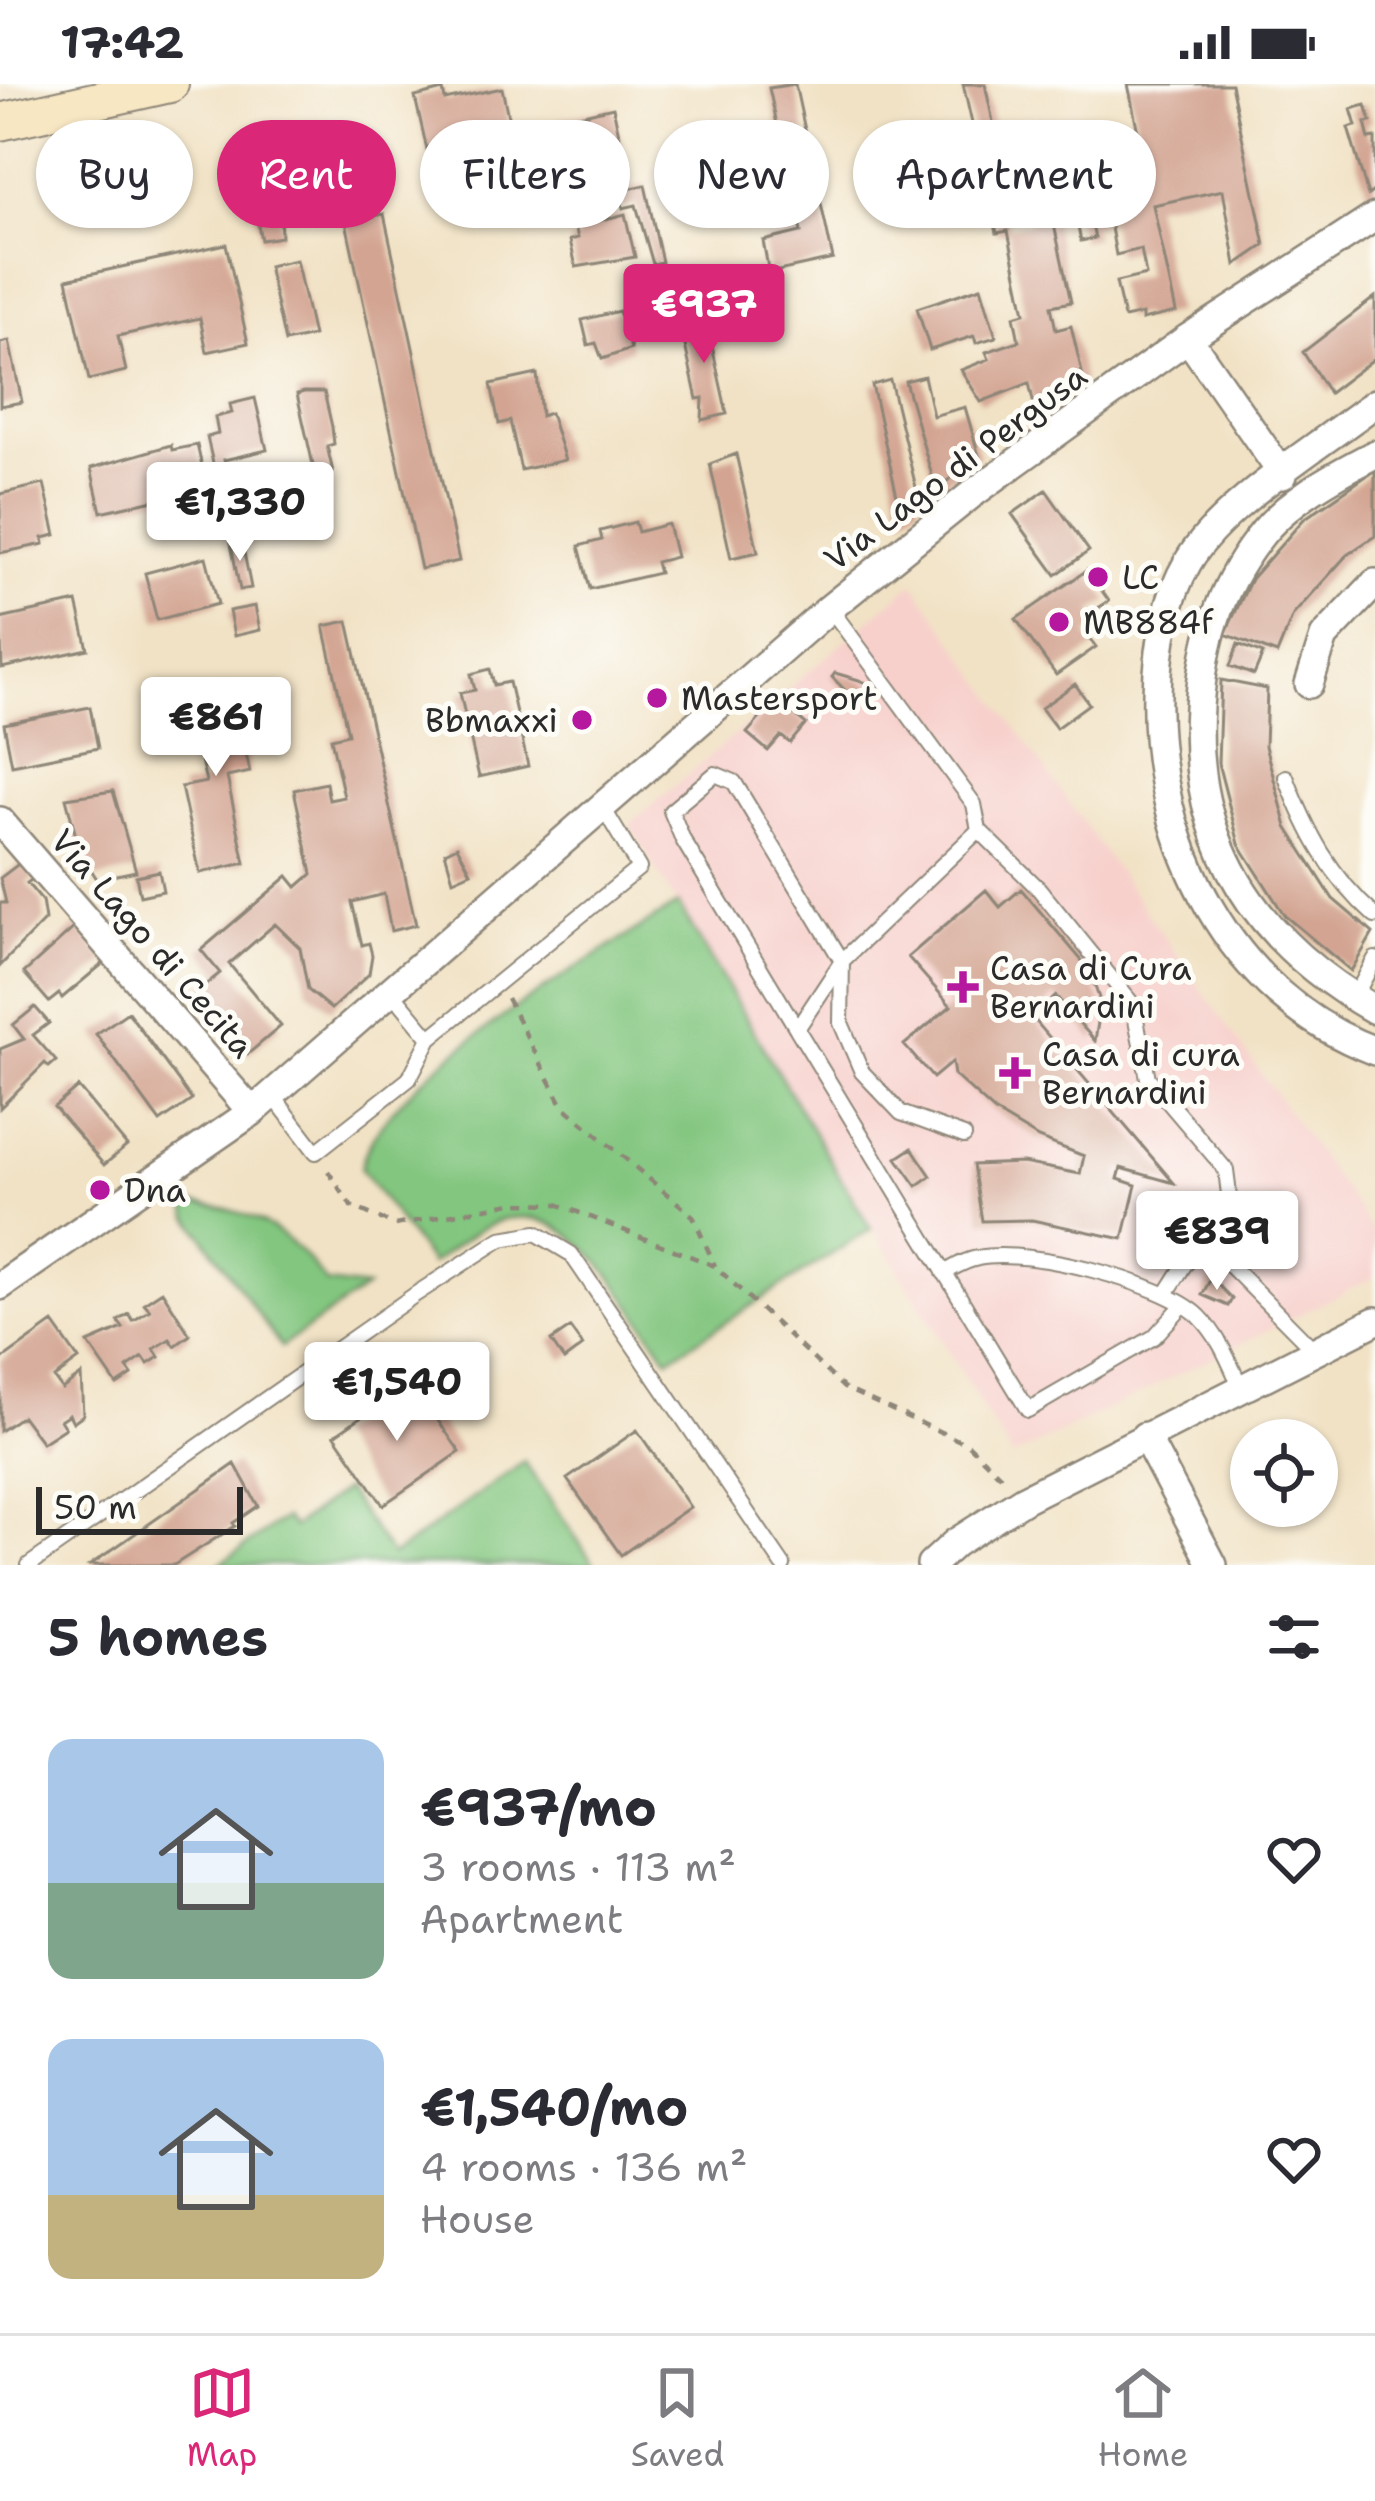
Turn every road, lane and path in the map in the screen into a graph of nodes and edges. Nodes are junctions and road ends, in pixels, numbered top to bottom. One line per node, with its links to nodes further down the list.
1 (170, 84): 2 (main road)
2 (0, 122)
3 (1375, 217): 4 (street, Via Lago di Pergusa)
4 (1188, 338): 7 (street); 9 (street, Via Lago di Pergusa)
5 (1375, 403): 7 (street)
6 (1375, 454): 11 (street)
7 (1283, 475): 10 (street)
8 (1375, 583): 12 (street)
9 (830, 608): 14 (street, Via Lago di Pergusa); 16 (lane)
10 (1158, 654): 11 (street); 25 (street)
11 (1202, 661): 22 (street)
12 (1309, 684)
13 (1286, 777): 17 (lane)
14 (602, 806): 20 (lane); 21 (street, Via Lago di Pergusa)
15 (0, 820): 26 (street, Via Lago di Cecita)
16 (979, 830): 19 (lane); 29 (lane)
17 (1375, 916)
18 (1375, 959): 22 (lane)
19 (842, 961): 23 (lane); 23 (lane); 27 (lane)
20 (497, 983): 24 (lane); 30 (path)
21 (389, 989): 24 (lane); 26 (street, Via Lago di Pergusa)
22 (1365, 1004)
23 (797, 1029): 31 (lane)
24 (430, 1038): 28 (lane)
25 (1375, 1051)
26 (261, 1102): 28 (lane); 32 (street, Via Lago di Pergusa)
27 (964, 1136)
28 (316, 1153): 30 (path)
29 (1208, 1243): 33 (lane); 36 (lane)
30 (715, 1266): 39 (path)
31 (944, 1274): 33 (lane); 34 (lane)
32 (0, 1286)
33 (1166, 1294): 34 (lane)
34 (1183, 1305): 37 (lane)
35 (1375, 1321): 36 (street)
36 (1315, 1351): 37 (street)
37 (1241, 1388): 38 (street)
38 (1145, 1436): 39 (street); 43 (street)
39 (1024, 1499): 42 (street)
40 (29, 1565): 41 (lane)
41 (783, 1565)
42 (931, 1565)
43 (1213, 1565)

